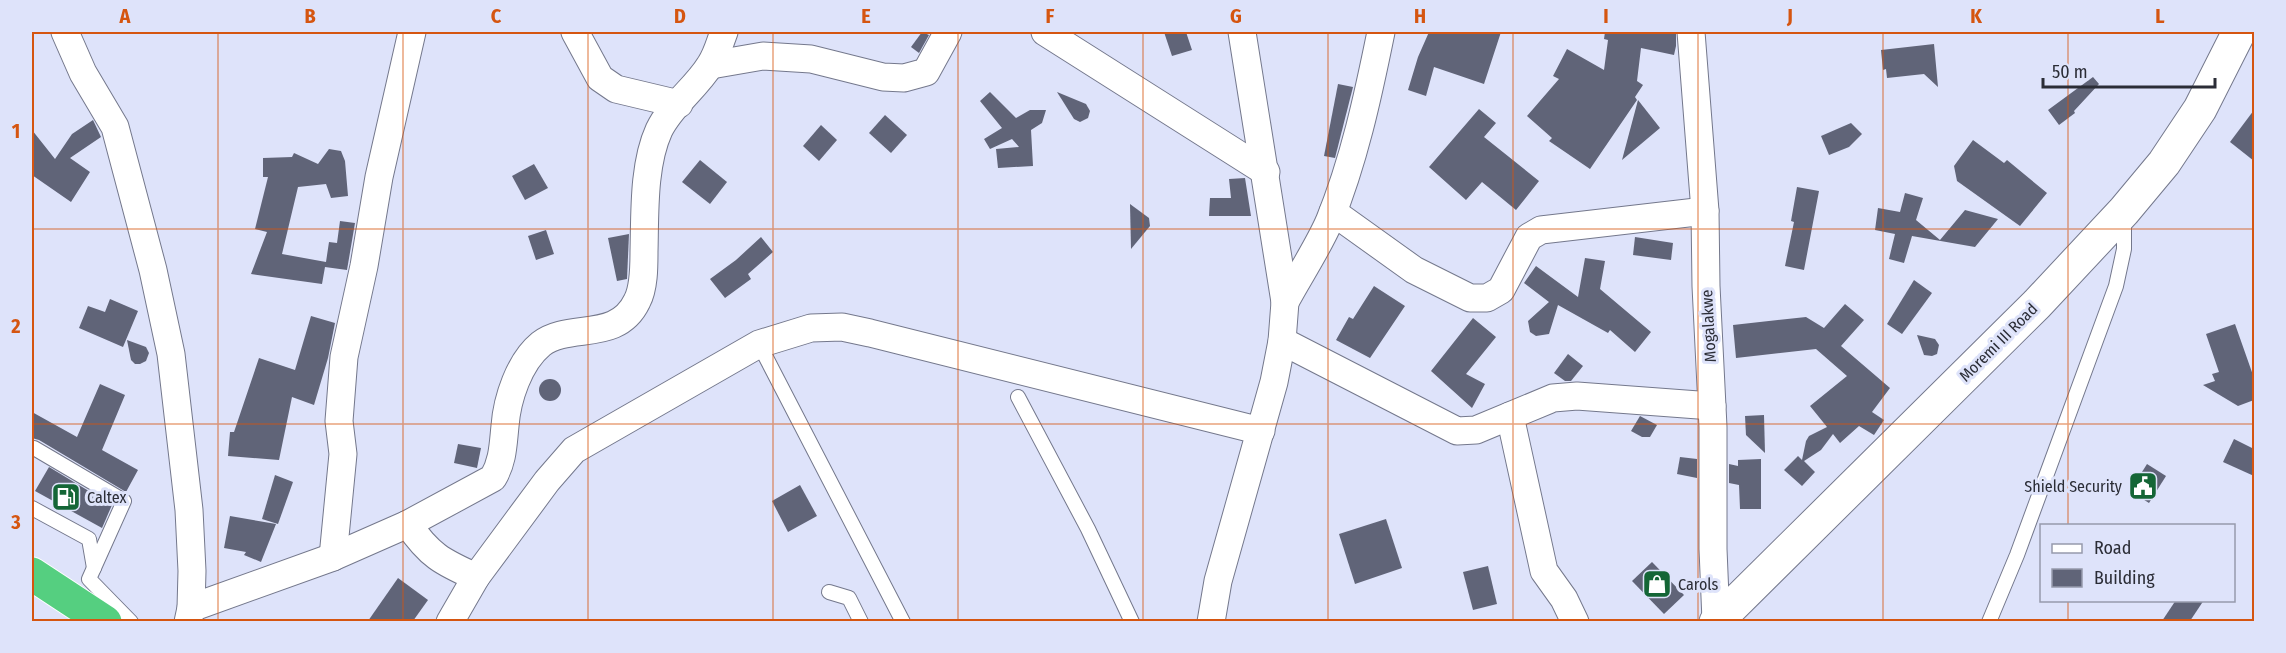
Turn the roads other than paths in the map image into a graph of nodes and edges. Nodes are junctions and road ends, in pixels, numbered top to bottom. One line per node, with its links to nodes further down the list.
1 (65, 32): 32 (street)
2 (412, 32): 27 (street)
3 (575, 32): 12 (street)
4 (724, 32): 11 (street)
5 (948, 32): 11 (street)
6 (1045, 32): 13 (street)
7 (1242, 32): 13 (street)
8 (1381, 32): 16 (street)
9 (1690, 32): 14 (street, Mogalakwe)
10 (2240, 32): 15 (street, Moremi III Road)
11 (711, 65): 12 (street)
12 (679, 104): 26 (street)
13 (1266, 172): 17 (street)
14 (1705, 211): 16 (street); 21 (street, Mogalakwe)
15 (2124, 211): 41 (street, Moremi III Road); 42 (lane)
16 (1333, 212): 17 (street)
17 (1285, 302): 18 (street)
18 (1282, 341): 22 (street); 23 (street)
19 (759, 344): 23 (street); 30 (street); 37 (lane)
20 (1018, 397): 38 (lane)
21 (1712, 406): 22 (street); 41 (street, Mogalakwe)
22 (1510, 416): 40 (street)
23 (1262, 430): 39 (street)
24 (32, 449): 28 (lane)
25 (32, 508): 28 (lane)
26 (408, 524): 27 (street); 30 (street)
27 (333, 557): 32 (street)
28 (94, 568): 34 (lane)
29 (32, 574): 33 (highway)
30 (476, 577): 35 (street)
31 (829, 592): 36 (lane)
32 (189, 615)
33 (105, 621)
34 (131, 621)
35 (450, 621)
36 (861, 621)
37 (903, 621)
38 (1132, 621)
39 (1211, 621)
40 (1575, 621)
41 (1716, 621)
42 (1989, 621)

